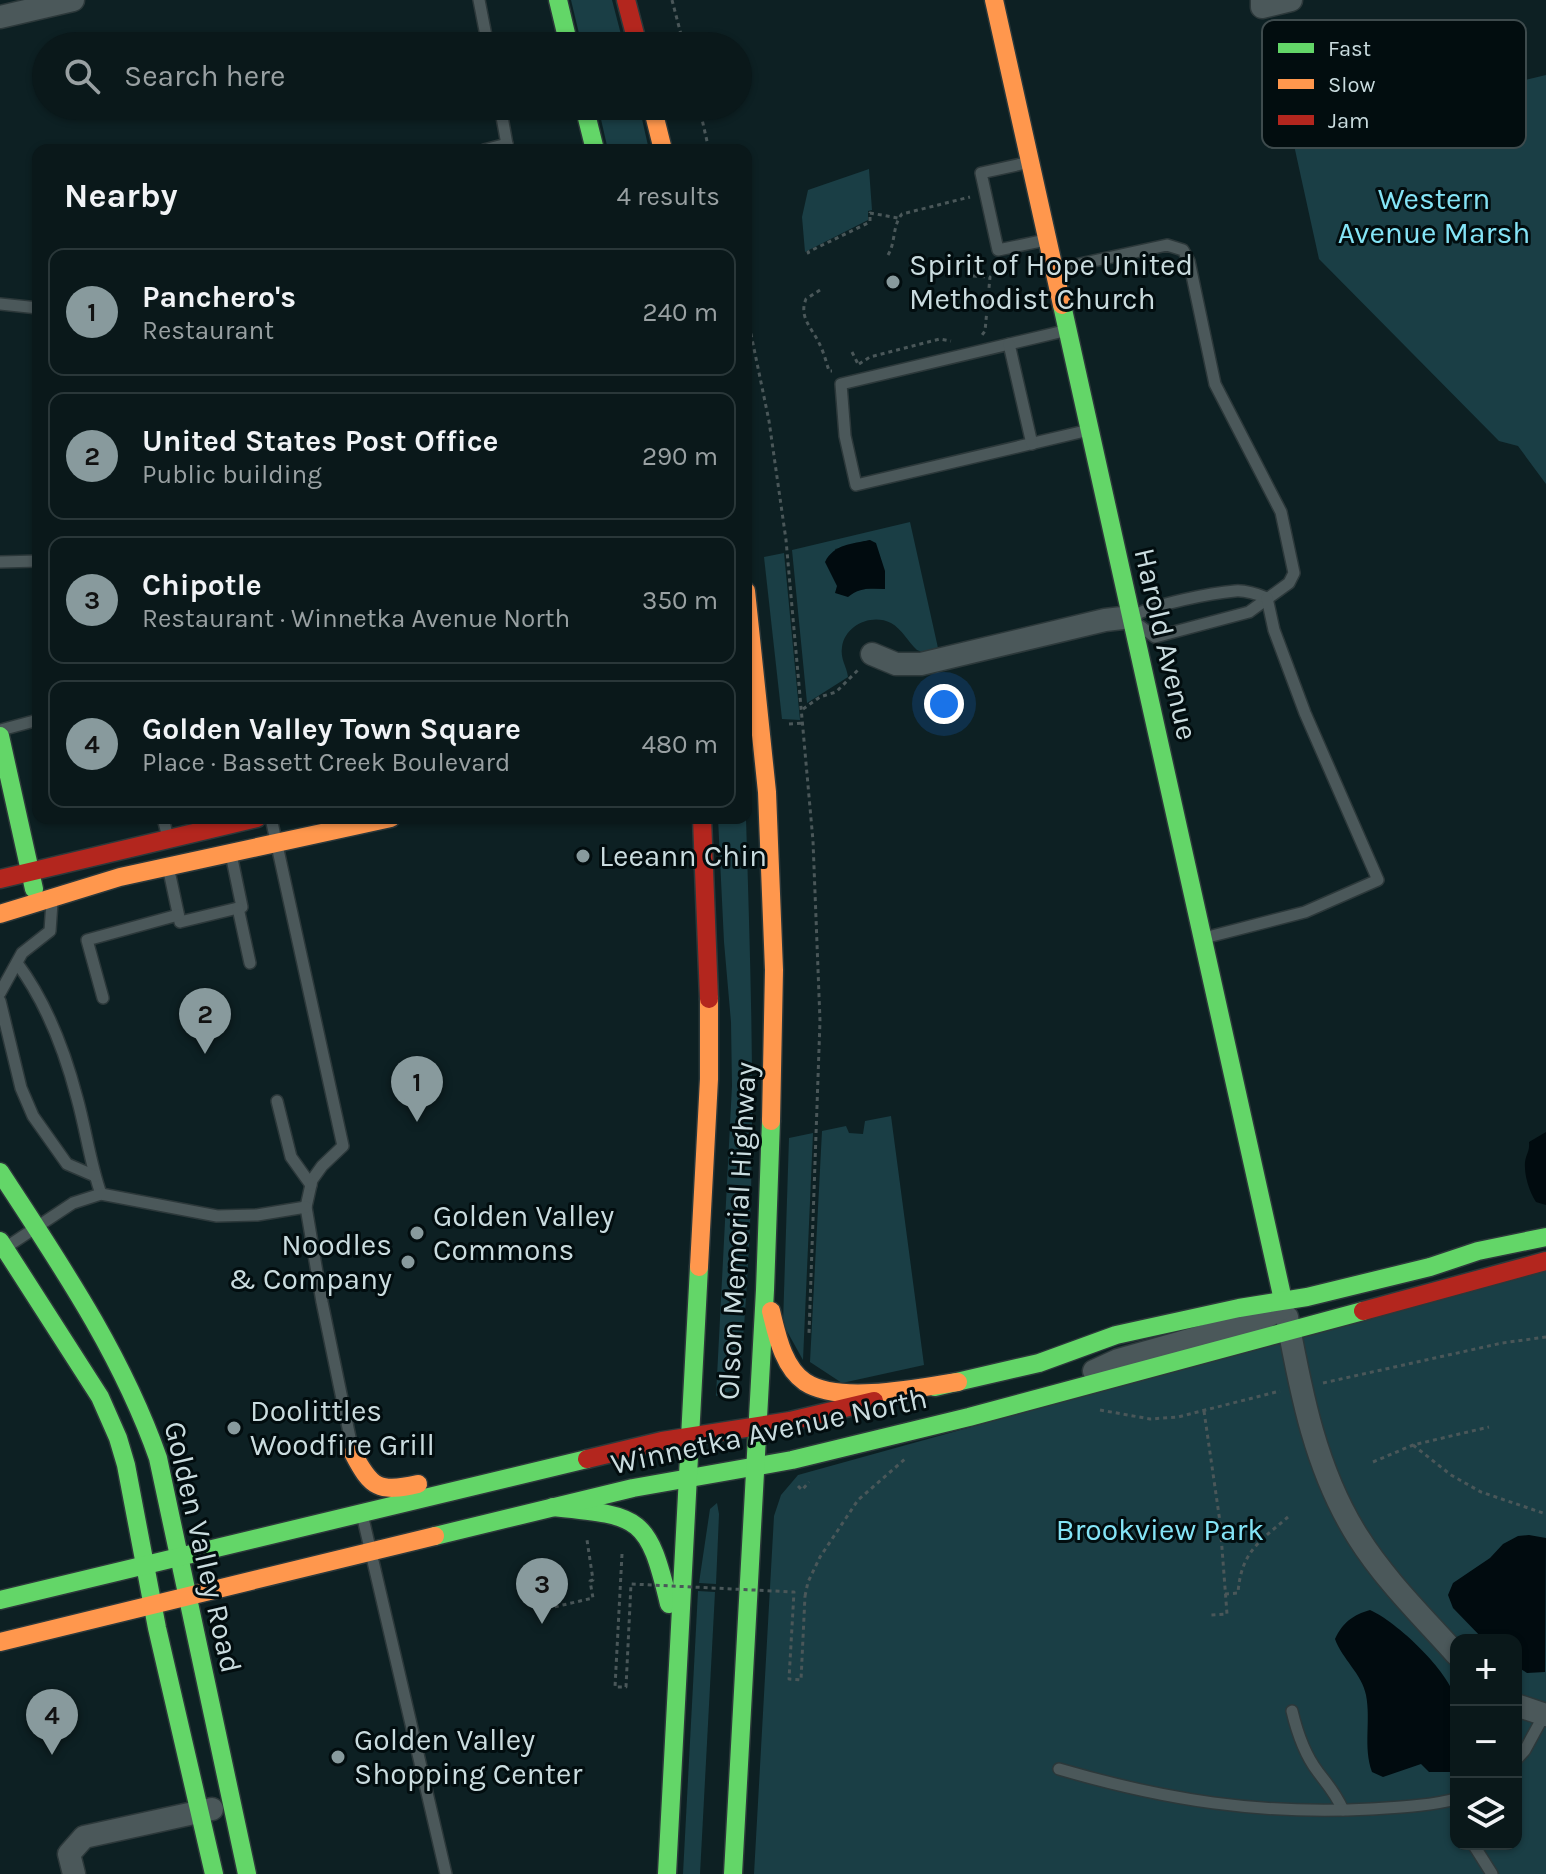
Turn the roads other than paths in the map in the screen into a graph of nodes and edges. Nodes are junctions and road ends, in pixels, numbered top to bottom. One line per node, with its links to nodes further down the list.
1 (73, 0): 8 (street)
2 (479, 0): 9 (lane)
3 (558, 0): 10 (main road)
4 (626, 0): 11 (main road)
5 (994, 0): 18 (main road, Harold Avenue)
6 (1262, 0): 7 (street)
7 (1291, 0)
8 (0, 17)
9 (485, 32)
10 (566, 32)
11 (634, 32)
12 (503, 120): 15 (lane)
13 (588, 120): 16 (main road)
14 (656, 120): 17 (main road)
15 (507, 144)
16 (594, 144)
17 (662, 144)
18 (1030, 162): 19 (main road, Harold Avenue); 19 (lane)
19 (1047, 239): 20 (main road, Harold Avenue)
20 (1054, 270): 23 (main road, Harold Avenue); 29 (lane)
21 (0, 304): 22 (lane)
22 (32, 307)
23 (1067, 330): 24 (lane); 25 (main road, Harold Avenue)
24 (1009, 344): 26 (lane); 26 (lane)
25 (1090, 430): 26 (lane); 30 (main road, Harold Avenue)
26 (1032, 444)
27 (32, 561): 28 (lane)
28 (0, 562)
29 (1267, 598): 30 (lane); 30 (lane); 51 (lane)
30 (1131, 617): 31 (street); 51 (main road, Harold Avenue)
31 (872, 654)
32 (753, 714): 67 (main road, Olson Memorial Highway)
33 (32, 722): 34 (lane)
34 (0, 733): 35 (main road)
35 (6, 793): 45 (main road)
36 (164, 824): 41 (lane)
37 (230, 824): 41 (main road)
38 (272, 824): 42 (lane)
39 (362, 824): 42 (main road)
40 (702, 824): 73 (main road, Olson Memorial Highway)
41 (168, 838): 45 (main road)
42 (277, 842): 43 (main road); 60 (lane)
43 (230, 852): 44 (main road); 48 (lane)
44 (168, 866): 47 (main road); 50 (lane)
45 (30, 870): 46 (main road); 47 (main road)
46 (0, 879)
47 (44, 899): 49 (main road); 52 (lane)
48 (238, 908): 50 (lane); 53 (lane)
49 (0, 914)
50 (178, 915): 55 (lane)
51 (1204, 938): 68 (main road, Harold Avenue)
52 (17, 963): 54 (lane); 59 (lane)
53 (250, 963)
54 (0, 993)
55 (103, 998)
56 (0, 1001): 59 (lane)
57 (277, 1101): 60 (lane)
58 (0, 1172): 63 (main road, Golden Valley Road)
59 (95, 1176): 61 (lane)
60 (311, 1185): 62 (lane)
61 (101, 1194): 62 (lane); 63 (lane)
62 (306, 1207): 74 (lane)
63 (35, 1227): 65 (lane); 82 (main road, Golden Valley Road)
64 (1546, 1237): 68 (main road, Winnetka Avenue North)
65 (1, 1246): 83 (main road, Golden Valley Road)
66 (1546, 1261): 69 (main road, Winnetka Avenue North)
67 (765, 1290): 70 (main road); 72 (main road, Olson Memorial Highway)
68 (1283, 1300): 69 (street); 70 (main road, Winnetka Avenue North); 71 (street)
69 (1289, 1331): 71 (main road, Winnetka Avenue North); 88 (street)
70 (958, 1382): 72 (main road, Winnetka Avenue North)
71 (1052, 1395): 75 (main road, Winnetka Avenue North)
72 (756, 1427): 73 (main road, Winnetka Avenue North); 75 (main road, Olson Memorial Highway)
73 (691, 1437): 76 (main road, Winnetka Avenue North); 77 (main road, Olson Memorial Highway)
74 (353, 1453): 76 (main road); 80 (main road)
75 (755, 1466): 77 (main road, Winnetka Avenue North); 105 (main road, Olson Memorial Highway)
76 (538, 1471): 79 (main road, Winnetka Avenue North)
77 (689, 1477): 78 (main road, Winnetka Avenue North); 89 (main road, Olson Memorial Highway)
78 (553, 1507): 81 (main road, Winnetka Avenue North); 89 (main road)
79 (362, 1513): 80 (main road, Winnetka Avenue North); 81 (lane)
80 (337, 1519): 82 (main road, Winnetka Avenue North)
81 (371, 1552): 84 (main road, Winnetka Avenue North); 103 (lane)
82 (180, 1558): 83 (main road, Winnetka Avenue North); 84 (main road, Golden Valley Road)
83 (146, 1566): 85 (main road, Winnetka Avenue North); 86 (main road, Golden Valley Road)
84 (188, 1597): 86 (main road, Winnetka Avenue North); 95 (main road, Golden Valley Road)
85 (0, 1600)
86 (153, 1606): 87 (main road, Winnetka Avenue North); 98 (main road, Golden Valley Road)
87 (0, 1642)
88 (1450, 1647)
89 (679, 1651): 104 (main road, Olson Memorial Highway)
90 (1519, 1706): 92 (street)
91 (1292, 1711): 97 (lane)
92 (1545, 1715): 93 (lane)
93 (1522, 1753)
94 (1059, 1769): 97 (lane)
95 (232, 1804): 98 (street); 102 (main road, Golden Valley Road)
96 (1450, 1804): 97 (lane)
97 (1343, 1810)
98 (199, 1812): 100 (street); 101 (main road, Golden Valley Road)
99 (1477, 1850): 106 (lane)
100 (74, 1874)
101 (214, 1874)
102 (247, 1874)
103 (446, 1874)
104 (667, 1874)
105 (733, 1874)
106 (1492, 1874)

